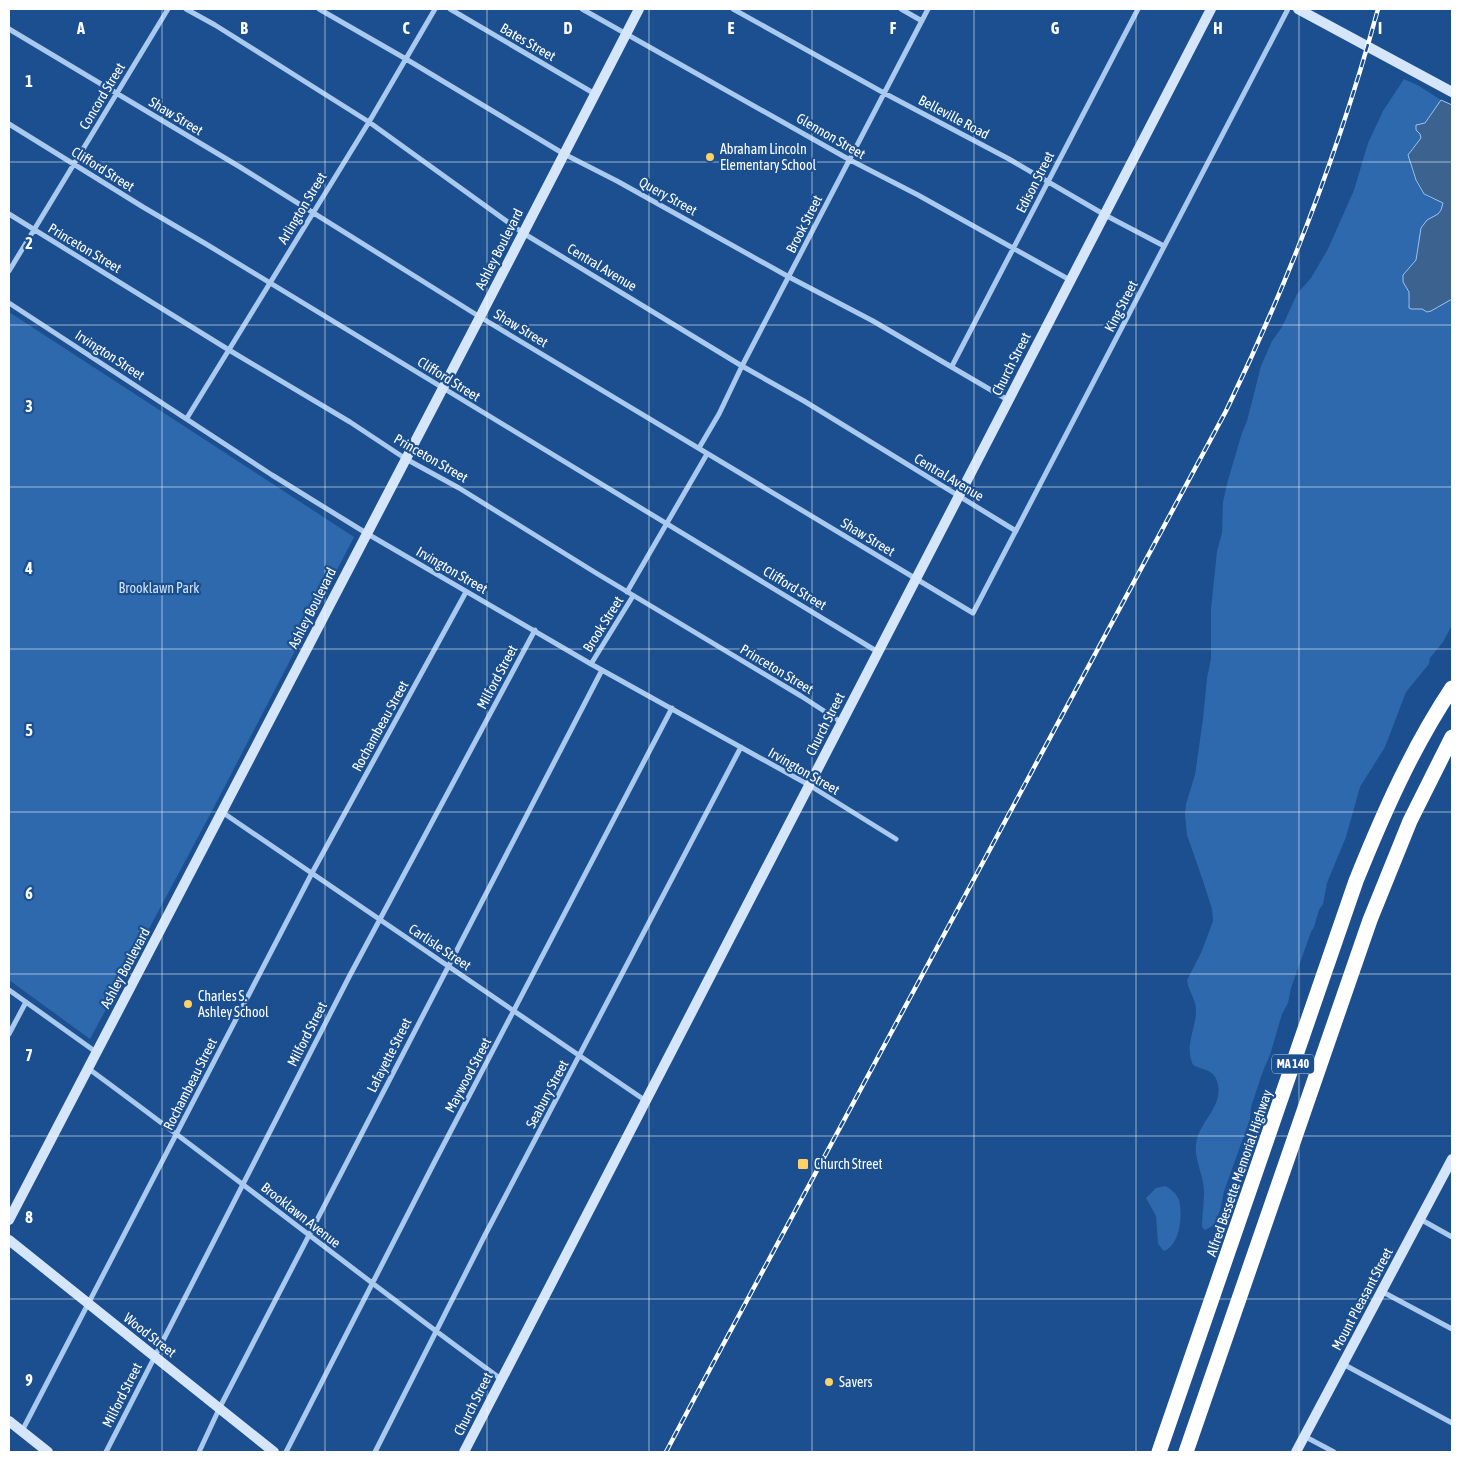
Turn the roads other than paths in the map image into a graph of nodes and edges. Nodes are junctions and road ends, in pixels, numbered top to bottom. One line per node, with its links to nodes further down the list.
1 (168, 9): 20 (street, Concord Street)
2 (186, 9): 23 (street, Central Avenue)
3 (319, 9): 18 (street, Query Street)
4 (435, 9): 18 (street, Arlington Street)
5 (450, 9): 21 (street, Bates Street)
6 (582, 9): 17 (street, Glennon Street)
7 (638, 9): 17 (main road, Ashley Boulevard)
8 (734, 9): 22 (street, Belleville Road)
9 (900, 9): 15 (street)
10 (928, 9): 15 (street, Brook Street)
11 (1138, 9): 28 (street, Edison Street)
12 (1211, 9): 31 (main road, Church Street)
13 (1288, 9): 34 (street, King Street)
14 (1298, 9): 19 (main road)
15 (922, 21): 22 (street, Brook Street)
16 (9, 29): 20 (street, Shaw Street)
17 (626, 34): 21 (main road, Ashley Boulevard); 26 (street, Glennon Street)
18 (406, 58): 23 (street, Arlington Street); 25 (street, Query Street)
19 (1452, 92)
20 (117, 94): 27 (street, Concord Street); 29 (street, Shaw Street)
21 (595, 94): 25 (main road, Ashley Boulevard)
22 (884, 94): 26 (street, Brook Street); 28 (street, Belleville Road)
23 (369, 122): 29 (street, Arlington Street); 33 (street, Central Avenue)
24 (9, 124): 27 (street, Clifford Street)
25 (564, 154): 33 (main road, Ashley Boulevard); 37 (street, Query Street)
26 (850, 160): 35 (street, Glennon Street); 37 (street, Brook Street)
27 (74, 165): 32 (street, Concord Street); 39 (street, Clifford Street)
28 (1048, 182): 31 (street, Belleville Road); 35 (street, Edison Street)
29 (312, 213): 39 (street, Arlington Street); 41 (street, Shaw Street)
30 (9, 214): 32 (street, Princeton Street)
31 (1105, 215): 34 (street, Belleville Road); 38 (main road, Church Street)
32 (34, 230): 36 (street, Concord Street); 42 (street, Princeton Street)
33 (523, 233): 41 (main road, Ashley Boulevard); 43 (street, Central Avenue)
34 (1164, 246): 53 (street, King Street)
35 (1013, 249): 38 (street, Glennon Street); 44 (street, Edison Street)
36 (9, 271)
37 (789, 277): 43 (street, Brook Street); 44 (street, Query Street)
38 (1070, 280): 46 (main road, Church Street)
39 (270, 282): 42 (street, Arlington Street); 45 (street, Clifford Street)
40 (9, 303): 47 (street, Irvington Street)
41 (480, 316): 45 (main road, Ashley Boulevard); 48 (street, Shaw Street)
42 (229, 350): 47 (street, Arlington Street); 50 (street, Princeton Street)
43 (742, 366): 48 (street, Brook Street); 51 (street, Central Avenue)
44 (952, 366): 46 (street, Query Street)
45 (442, 388): 50 (main road, Ashley Boulevard); 52 (street, Clifford Street)
46 (1008, 400): 51 (main road, Church Street)
47 (187, 418): 54 (street, Irvington Street)
48 (699, 448): 49 (street, Shaw Street)
49 (707, 454): 52 (street, Brook Street); 55 (street, Shaw Street)
50 (406, 459): 54 (main road, Ashley Boulevard); 57 (street, Princeton Street)
51 (958, 495): 53 (street, Central Avenue); 55 (main road, Church Street)
52 (667, 524): 57 (street, Brook Street); 61 (street, Clifford Street)
53 (1016, 531): 59 (street, King Street)
54 (366, 533): 56 (street, Irvington Street); 70 (main road, Ashley Boulevard)
55 (916, 579): 59 (street, Shaw Street); 61 (main road, Church Street)
56 (466, 592): 60 (street, Irvington Street); 72 (street, Rochambeau Street)
57 (627, 592): 58 (street, Princeton Street)
58 (634, 596): 62 (street, Brook Street); 66 (street, Princeton Street)
59 (972, 612)
60 (535, 630): 62 (street, Irvington Street); 73 (street, Milford Street)
61 (878, 652): 66 (main road, Church Street)
62 (591, 664): 63 (street, Irvington Street)
63 (602, 670): 65 (street, Irvington Street); 74 (street, Lafayette Street)
64 (1452, 688): 111 (highway, Alfred Bessette Memorial Highway / MA 140)
65 (672, 708): 68 (street, Irvington Street); 77 (street, Maywood Street)
66 (841, 722): 69 (main road, Church Street)
67 (1452, 737): 112 (highway, MA 140)
68 (741, 747): 69 (street, Irvington Street); 80 (street, Seabury Street)
69 (809, 785): 71 (street, Irvington Street); 82 (main road, Church Street)
70 (222, 812): 72 (street, Carlisle Street); 79 (main road, Ashley Boulevard)
71 (896, 839)
72 (312, 873): 73 (street, Carlisle Street); 83 (street, Rochambeau Street)
73 (380, 920): 74 (street, Carlisle Street); 85 (street, Milford Street)
74 (449, 967): 77 (street, Carlisle Street); 88 (street, Lafayette Street)
75 (9, 990): 76 (street)
76 (26, 1002): 78 (street); 79 (street)
77 (514, 1011): 80 (street, Carlisle Street); 91 (street, Maywood Street)
78 (9, 1034)
79 (96, 1052): 81 (main road, Ashley Boulevard)
80 (580, 1056): 82 (street, Carlisle Street); 95 (street, Seabury Street)
81 (88, 1069): 83 (street, Brooklawn Avenue); 87 (main road, Ashley Boulevard)
82 (646, 1101): 98 (main road, Church Street)
83 (177, 1133): 85 (street, Brooklawn Avenue); 93 (street, Rochambeau Street)
84 (1452, 1159): 86 (main road, Mount Pleasant Street)
85 (244, 1185): 88 (street, Brooklawn Avenue); 96 (street, Milford Street)
86 (1420, 1219): 89 (street); 92 (main road, Mount Pleasant Street)
87 (9, 1220)
88 (310, 1236): 91 (street, Brooklawn Avenue); 99 (street, Lafayette Street)
89 (1452, 1237)
90 (9, 1240): 93 (main road, Wood Street)
91 (373, 1285): 95 (street, Brooklawn Avenue); 108 (street, Maywood Street)
92 (1382, 1291): 94 (street); 97 (main road, Mount Pleasant Street)
93 (89, 1304): 96 (main road, Wood Street); 102 (street, Rochambeau Street)
94 (1452, 1329)
95 (437, 1332): 98 (street, Brooklawn Avenue); 109 (street, Seabury Street)
96 (154, 1356): 99 (main road, Wood Street); 105 (street, Milford Street)
97 (1343, 1364): 101 (street); 103 (main road, Mount Pleasant Street)
98 (501, 1379): 110 (main road, Church Street)
99 (220, 1407): 106 (street, Lafayette Street); 107 (main road, Wood Street)
100 (9, 1421): 102 (main road)
101 (1452, 1423)
102 (22, 1431): 104 (main road)
103 (1304, 1436): 113 (main road, Mount Pleasant Street); 114 (street)
104 (48, 1452)
105 (106, 1452)
106 (199, 1452)
107 (274, 1452)
108 (286, 1452)
109 (374, 1452)
110 (464, 1452)
111 (1159, 1452)
112 (1186, 1452)
113 (1296, 1452)
114 (1334, 1452)

